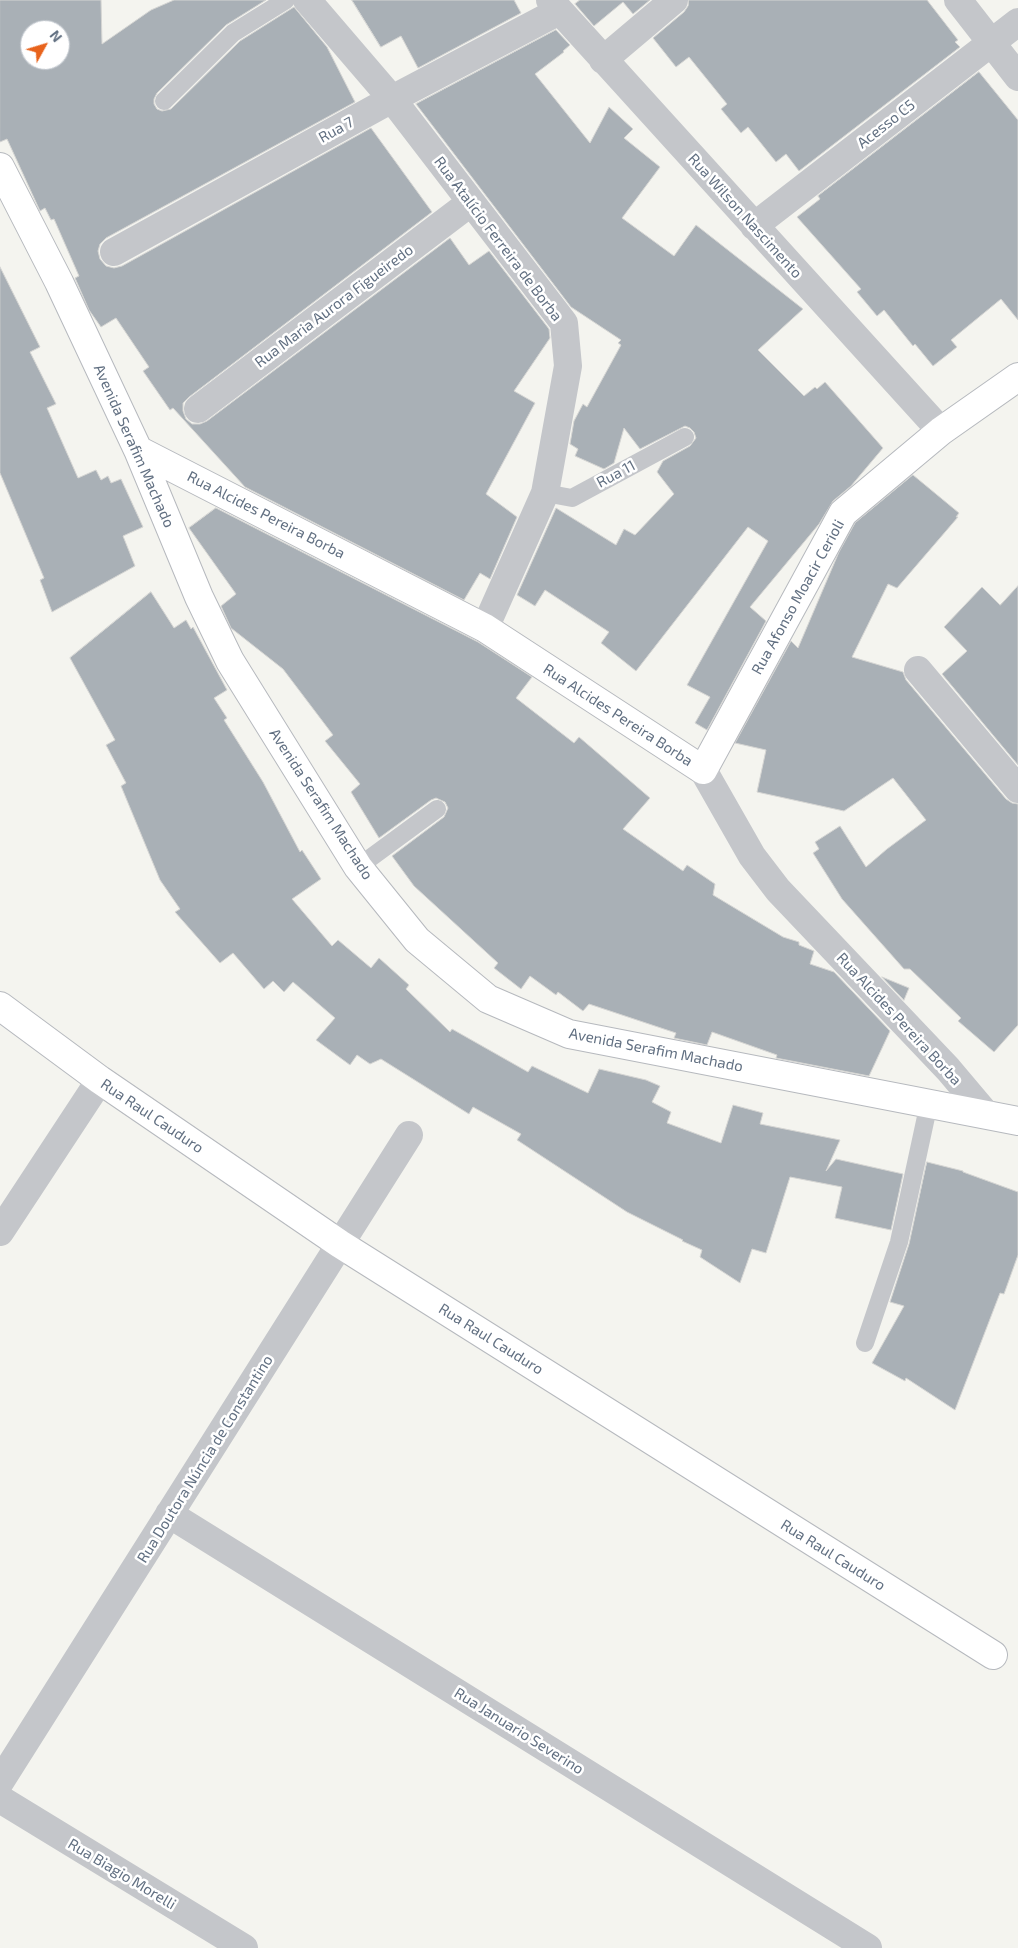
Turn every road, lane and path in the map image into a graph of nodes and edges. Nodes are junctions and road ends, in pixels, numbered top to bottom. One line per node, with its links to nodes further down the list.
1 (286, 0): 11 (lane)
2 (307, 0): 10 (street, Rua Atalício Ferreira de Borba)
3 (674, 0): 8 (street)
4 (958, 0): 7 (street)
5 (554, 5): 8 (street, Rua Wilson Nascimento); 10 (street, Rua 7)
6 (1018, 22): 7 (street, Acesso C5)
7 (991, 42): 9 (street); 14 (street, Acesso C5)
8 (603, 60): 14 (street, Rua Wilson Nascimento)
9 (1018, 78)
10 (392, 99): 13 (street, Rua Atalício Ferreira de Borba); 15 (street, Rua 7)
11 (164, 101)
12 (0, 168): 20 (street, Avenida Serafim Machado)
13 (470, 203): 17 (street, Rua Maria Aurora Figueiredo); 21 (street, Rua Atalício Ferreira de Borba)
14 (754, 226): 18 (street, Rua Wilson Nascimento)
15 (114, 252)
16 (1018, 377): 18 (street, Rua Afonso Moacir Cerioli)
17 (198, 409)
18 (941, 431): 24 (street, Rua Afonso Moacir Cerioli)
19 (685, 438): 21 (lane, Rua 11)
20 (138, 450): 22 (street, Rua Alcides Pereira Borba); 27 (street, Avenida Serafim Machado)
21 (545, 493): 22 (street, Rua Atalício Ferreira de Borba)
22 (485, 628): 24 (street, Rua Alcides Pereira Borba)
23 (918, 670): 25 (street)
24 (703, 770): 31 (street, Rua Alcides Pereira Borba)
25 (1018, 789)
26 (437, 809): 27 (lane)
27 (358, 867): 30 (street, Avenida Serafim Machado)
28 (0, 1006): 29 (street, Rua Raul Cauduro)
29 (100, 1080): 34 (street); 35 (street, Rua Raul Cauduro)
30 (929, 1103): 31 (street, Avenida Serafim Machado); 36 (lane)
31 (986, 1114): 32 (street, Avenida Serafim Machado)
32 (1018, 1120)
33 (409, 1135): 35 (street, Rua Doutora Núncia de Constantino)
34 (0, 1232)
35 (340, 1244): 37 (street, Rua Doutora Núncia de Constantino); 38 (street, Rua Raul Cauduro)
36 (864, 1343)
37 (169, 1514): 39 (street, Rua Doutora Núncia de Constantino); 42 (street, Rua Januario Severino)
38 (992, 1655)
39 (0, 1782)
40 (0, 1799): 41 (street, Rua Biagio Morelli)
41 (244, 1948)
42 (868, 1948)

